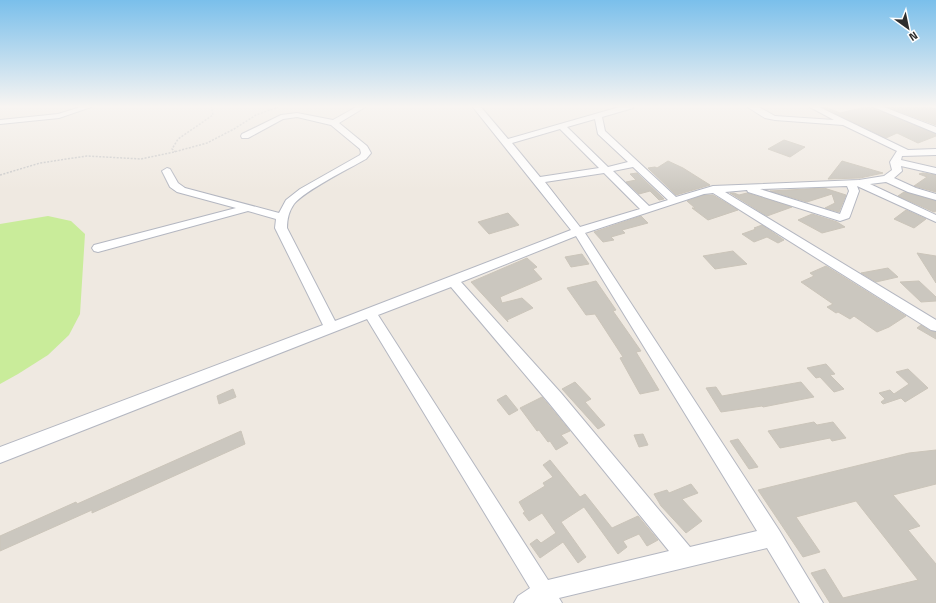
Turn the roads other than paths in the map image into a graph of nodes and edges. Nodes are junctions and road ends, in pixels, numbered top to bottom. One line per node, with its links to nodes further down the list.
1 (249, 134): 8 (street)
2 (347, 134): 26 (street)
3 (500, 134): 9 (street)
4 (536, 134): 9 (street)
5 (569, 134): 14 (street)
6 (603, 134): 13 (street)
7 (869, 134): 10 (street)
8 (245, 136)
9 (507, 142): 18 (street)
10 (905, 152): 11 (street); 12 (street)
11 (936, 152)
12 (895, 162): 16 (street); 17 (street)
13 (634, 164): 14 (street); 23 (street)
14 (607, 170): 18 (street); 25 (street)
15 (167, 171): 24 (street)
16 (936, 171)
17 (887, 179): 19 (street); 22 (street)
18 (538, 180): 28 (street)
19 (855, 184): 20 (street); 20 (street); 27 (street)
20 (743, 187): 21 (street)
21 (713, 189): 23 (street); 32 (street)
22 (936, 197)
23 (675, 201): 25 (street)
24 (248, 208): 26 (street); 29 (street)
25 (647, 210): 28 (street)
26 (282, 217): 33 (street)
27 (936, 219)
28 (578, 231): 30 (street); 35 (street)
29 (98, 248)
30 (453, 281): 31 (street); 36 (street)
31 (370, 313): 33 (street); 37 (street)
32 (936, 325)
33 (331, 328): 34 (street)
34 (0, 455)
35 (772, 537): 36 (street); 39 (street)
36 (686, 557): 37 (street)
37 (547, 597): 38 (street)
38 (525, 603)
39 (812, 603)

